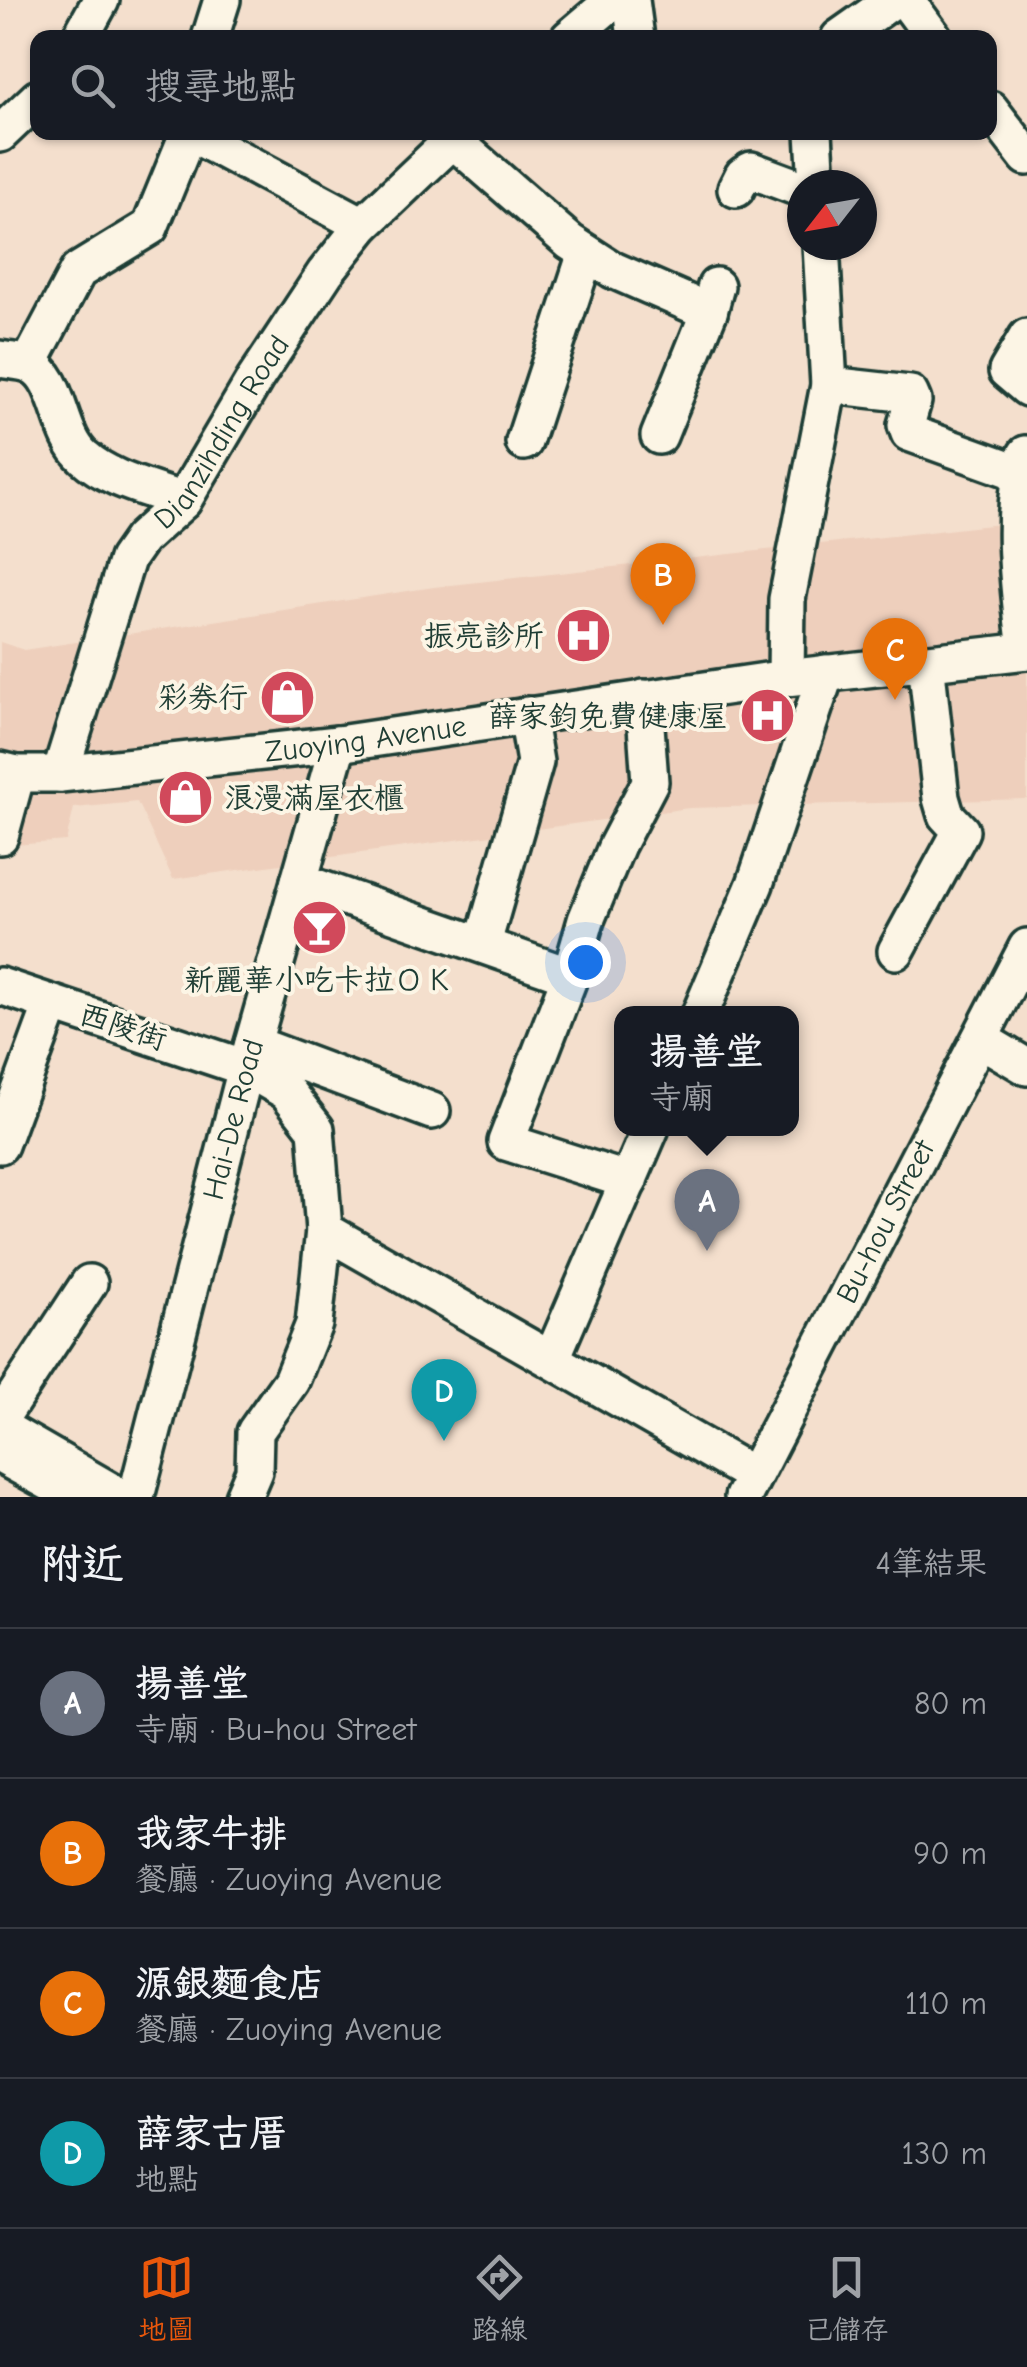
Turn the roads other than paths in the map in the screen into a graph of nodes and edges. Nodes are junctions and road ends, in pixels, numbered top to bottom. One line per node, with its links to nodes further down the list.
1 (101, 0): 7 (street)
2 (222, 0): 8 (street)
3 (614, 0): 9 (street)
4 (631, 0): 10 (street)
5 (893, 0): 11 (street)
6 (906, 0): 12 (street)
7 (84, 30)
8 (213, 30)
9 (579, 30)
10 (635, 30)
11 (850, 30)
12 (928, 30)
13 (30, 106): 15 (street)
14 (997, 118): 21 (street)
15 (0, 134)
16 (186, 140): 29 (street)
17 (204, 140): 25 (street)
18 (453, 140): 25 (street, Dianzihding Road)
19 (461, 140): 26 (street)
20 (815, 140): 22 (street)
21 (1027, 157)
22 (817, 170)
23 (787, 183): 24 (street)
24 (736, 189)
25 (363, 225): 35 (street, Dianzihding Road)
26 (586, 252): 32 (street); 33 (street)
27 (822, 260): 31 (street)
28 (1027, 337): 30 (street)
29 (15, 362): 35 (street)
30 (1017, 380)
31 (829, 385): 34 (street); 39 (street)
32 (659, 436)
33 (524, 442)
34 (1024, 461): 36 (street)
35 (183, 501): 44 (street, Dianzihding Road)
36 (1027, 651): 37 (street, Zuoying Avenue)
37 (926, 662): 38 (street, Zuoying Avenue); 49 (street)
38 (826, 673): 39 (street, Zuoying Avenue); 53 (street)
39 (786, 678): 40 (street, Zuoying Avenue)
40 (644, 698): 41 (street, Zuoying Avenue); 50 (street)
41 (526, 715): 42 (street, Zuoying Avenue); 47 (street)
42 (338, 744): 44 (street, Zuoying Avenue); 46 (street, Hai-De Road)
43 (9, 772): 44 (street, Zuoying Avenue); 45 (street)
44 (60, 774)
45 (0, 836)
46 (299, 881): 47 (street); 55 (street, Hai-De Road)
47 (483, 943): 50 (street)
48 (1027, 947): 54 (street, Bu-hou Street)
49 (896, 951)
50 (570, 976): 60 (street)
51 (0, 986): 52 (street, 西陵街)
52 (52, 1004): 55 (street, 西陵街); 59 (street)
53 (703, 1006)
54 (980, 1039): 56 (street); 67 (street, Bu-hou Street)
55 (250, 1056): 57 (street); 61 (street); 70 (street, Hai-De Road)
56 (1027, 1068)
57 (432, 1112)
58 (648, 1136): 60 (street)
59 (0, 1145)
60 (629, 1181): 63 (street)
61 (324, 1230): 63 (street); 71 (street)
62 (89, 1282): 64 (street)
63 (552, 1358): 67 (street)
64 (0, 1419)
65 (0, 1428): 69 (street)
66 (0, 1456): 68 (street)
67 (748, 1486)
68 (76, 1497)
69 (121, 1497)
70 (136, 1497)
71 (243, 1497)

